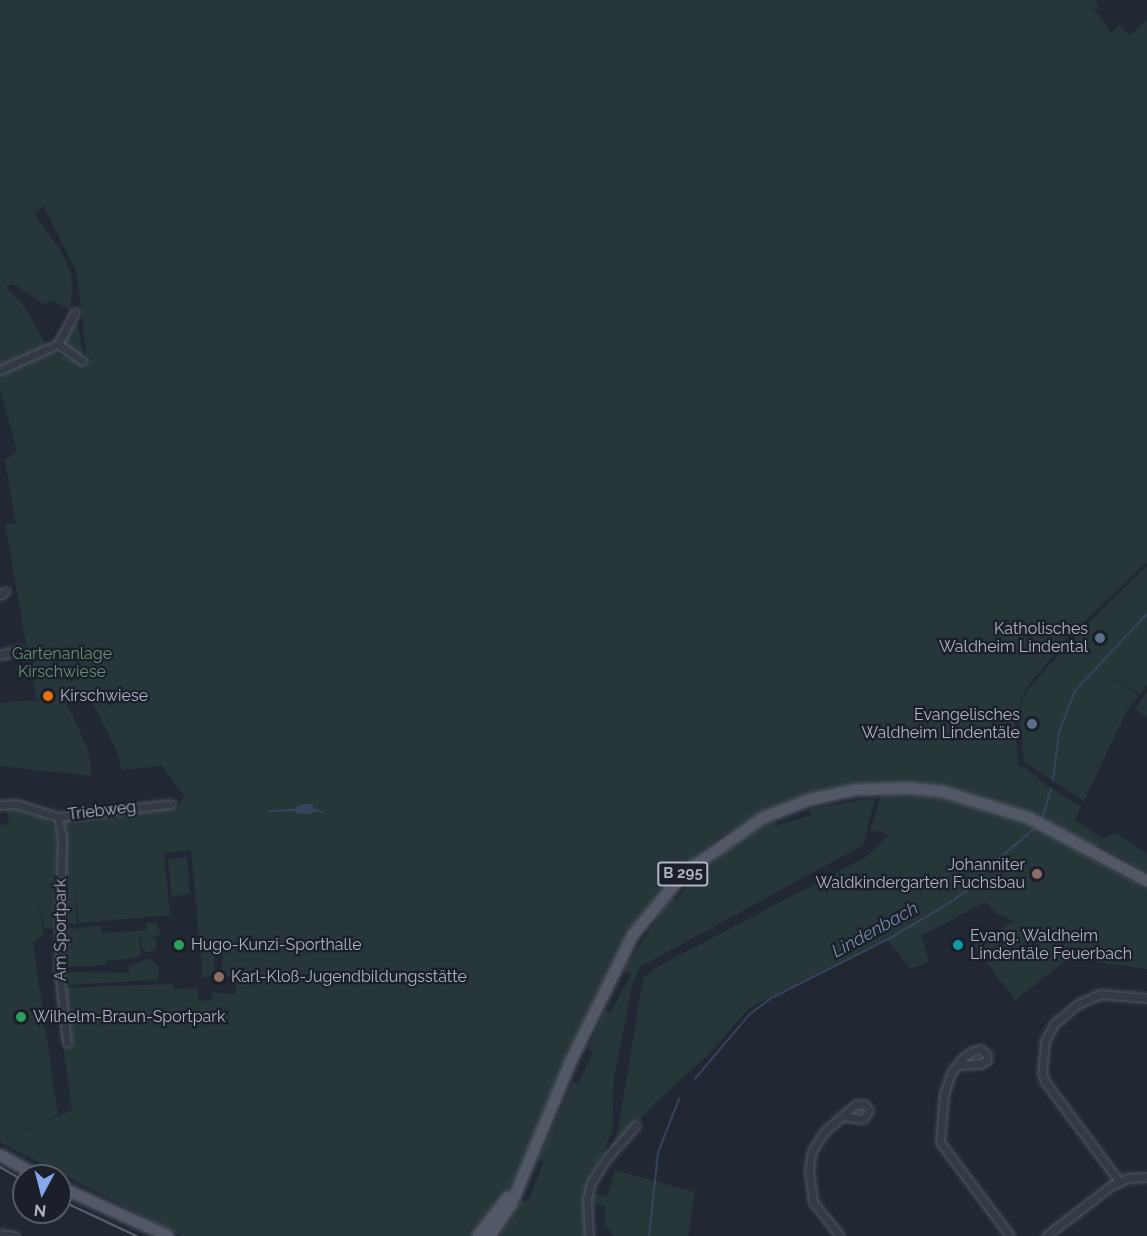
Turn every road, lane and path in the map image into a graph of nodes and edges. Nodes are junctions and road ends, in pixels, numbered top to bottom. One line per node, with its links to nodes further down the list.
1 (75, 312): 2 (street)
2 (58, 344): 3 (street); 4 (street)
3 (82, 361)
4 (0, 370)
5 (19, 650): 6 (street)
6 (0, 655)
7 (171, 804): 9 (street, Triebweg)
8 (0, 805): 9 (street, Triebweg)
9 (58, 817): 12 (street, Am Sportpark)
10 (1147, 881): 18 (main road, B 295)
11 (1147, 998): 20 (street)
12 (66, 1042)
13 (958, 1065): 29 (street)
14 (846, 1117): 28 (street)
15 (636, 1125): 27 (street)
16 (0, 1155): 17 (main road)
17 (16, 1164)
18 (524, 1171): 25 (main road, B 295); 26 (main road, B 295)
19 (1147, 1177): 20 (street)
20 (1119, 1181): 30 (street)
21 (72, 1193): 24 (main road)
22 (0, 1234): 23 (street)
23 (15, 1236)
24 (168, 1236)
25 (478, 1236)
26 (490, 1236)
27 (589, 1236)
28 (840, 1236)
29 (1011, 1236)
30 (1046, 1236)

